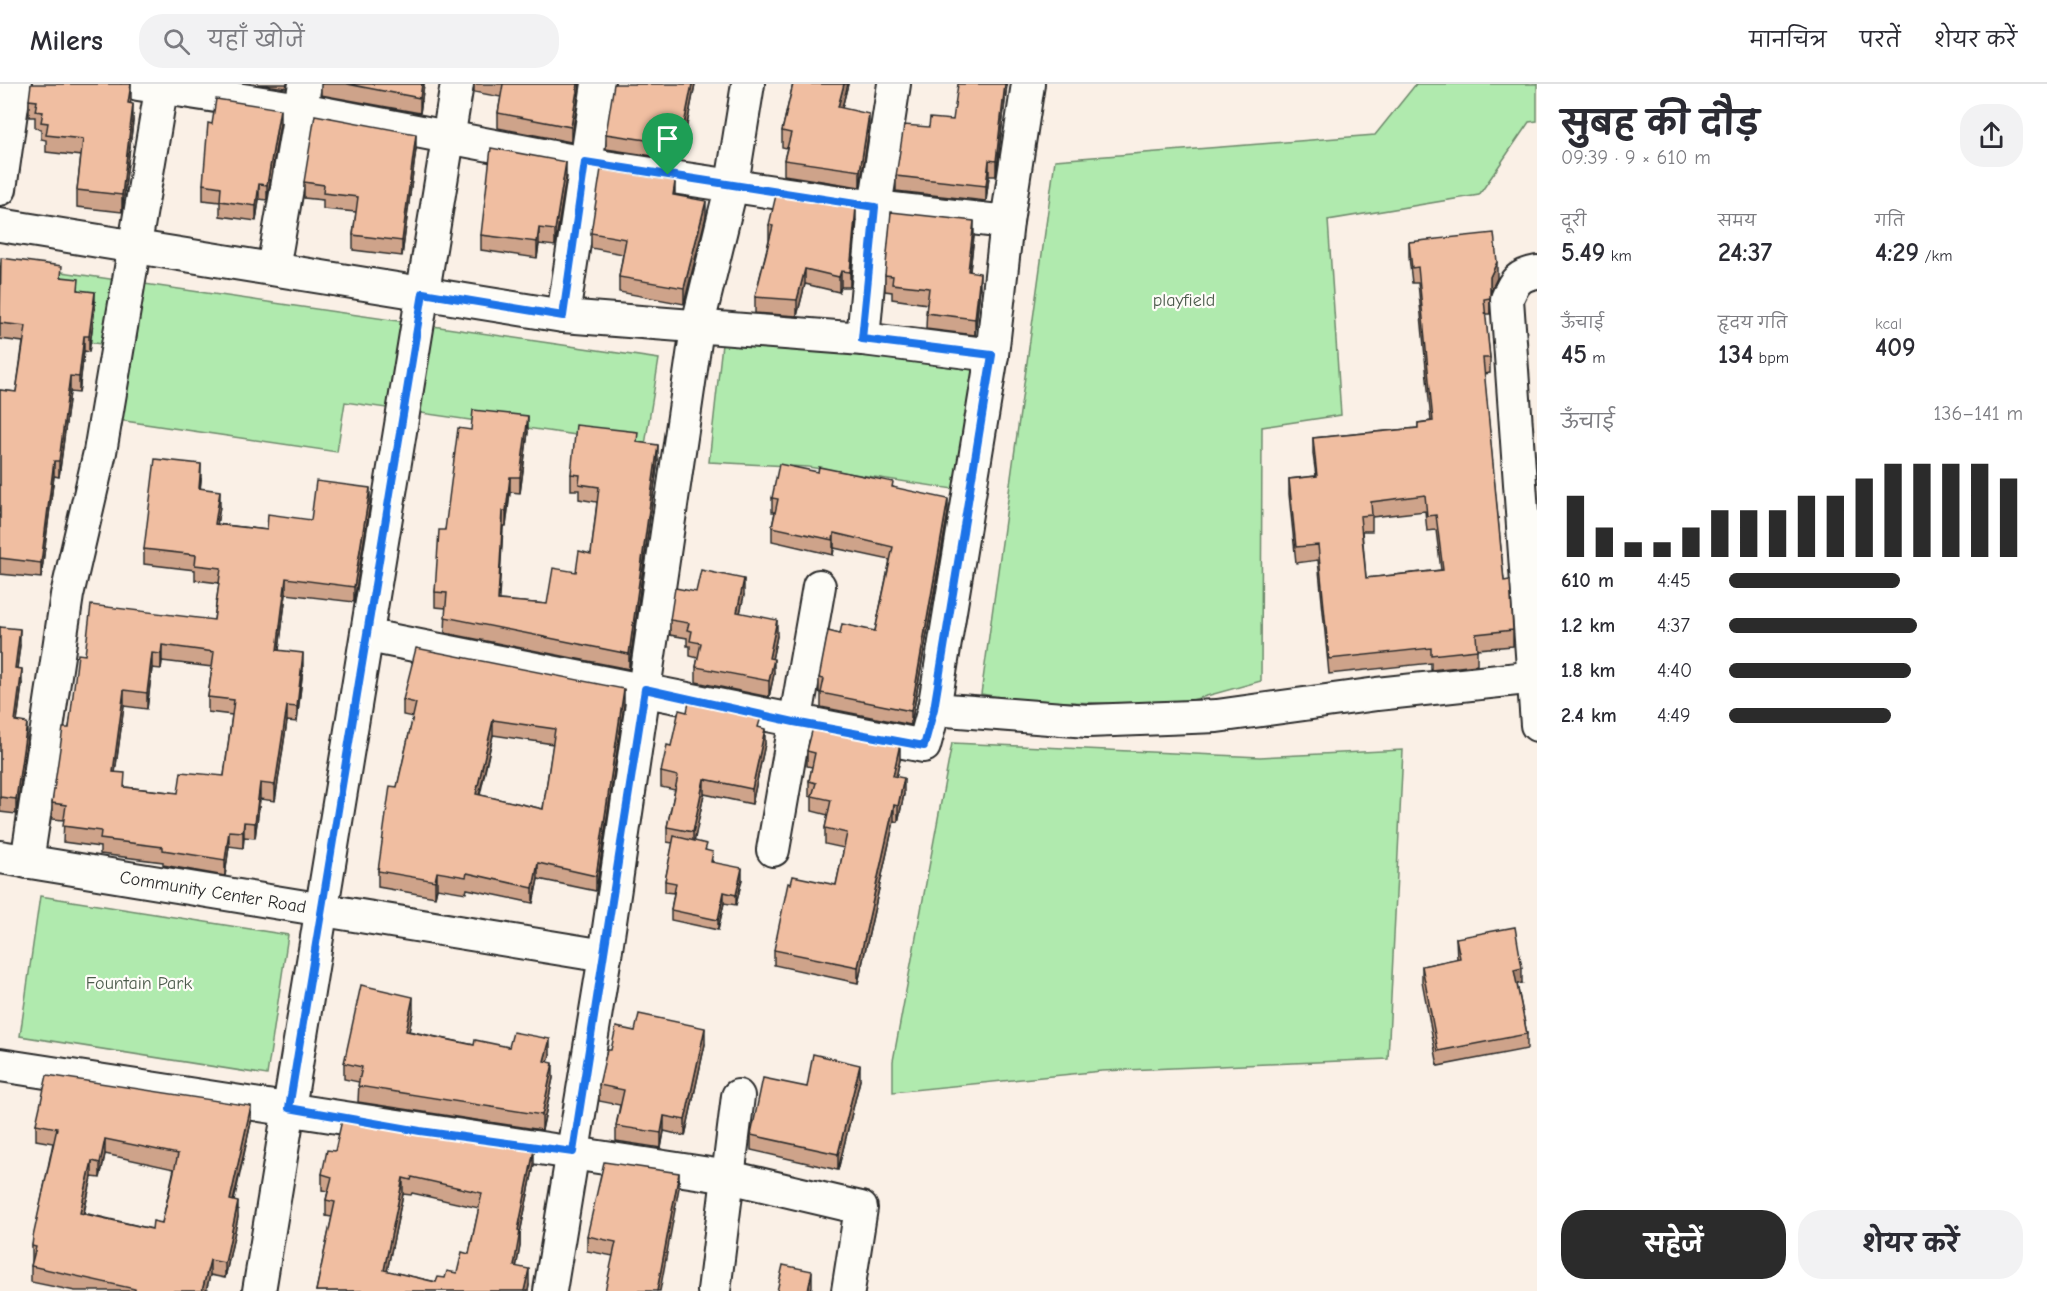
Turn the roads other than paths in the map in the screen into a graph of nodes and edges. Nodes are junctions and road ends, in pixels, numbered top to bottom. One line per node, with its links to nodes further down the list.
1 (15, 84): 12 (street)
2 (458, 84): 9 (street)
3 (598, 84): 10 (street)
4 (748, 84): 11 (street)
5 (894, 84): 13 (street)
6 (1028, 84): 14 (street)
7 (154, 85): 8 (street); 16 (street)
8 (303, 96): 9 (street); 17 (street)
9 (449, 135): 10 (street); 19 (street)
10 (585, 162): 11 (street); 20 (street)
11 (732, 184): 13 (street); 21 (street)
12 (0, 189)
13 (875, 207): 14 (street); 22 (street)
14 (1007, 222): 23 (street)
15 (0, 225): 16 (street)
16 (133, 246): 17 (street); 33 (street)
17 (273, 268): 19 (street)
18 (1537, 272): 24 (street)
19 (423, 293): 20 (street); 26 (street)
20 (563, 316): 21 (street)
21 (698, 328): 22 (street); 28 (street)
22 (862, 339): 23 (street)
23 (992, 355): 29 (street)
24 (1526, 428): 27 (street)
25 (819, 586): 30 (street)
26 (369, 636): 28 (street); 34 (street)
27 (1535, 677): 29 (street); 31 (street)
28 (645, 689): 30 (street); 35 (street)
29 (934, 709): 30 (street)
30 (794, 722): 32 (street)
31 (1537, 725)
32 (773, 850)
33 (13, 859): 34 (street, Community Center Road)
34 (321, 910): 35 (street, Community Center Road); 38 (street)
35 (605, 956): 39 (street)
36 (0, 1065): 38 (street)
37 (738, 1096): 40 (street)
38 (289, 1108): 39 (street); 41 (street)
39 (573, 1152): 40 (street); 42 (street)
40 (729, 1177): 43 (street); 44 (street)
41 (259, 1291)
42 (550, 1291)
43 (714, 1291)
44 (848, 1291)

